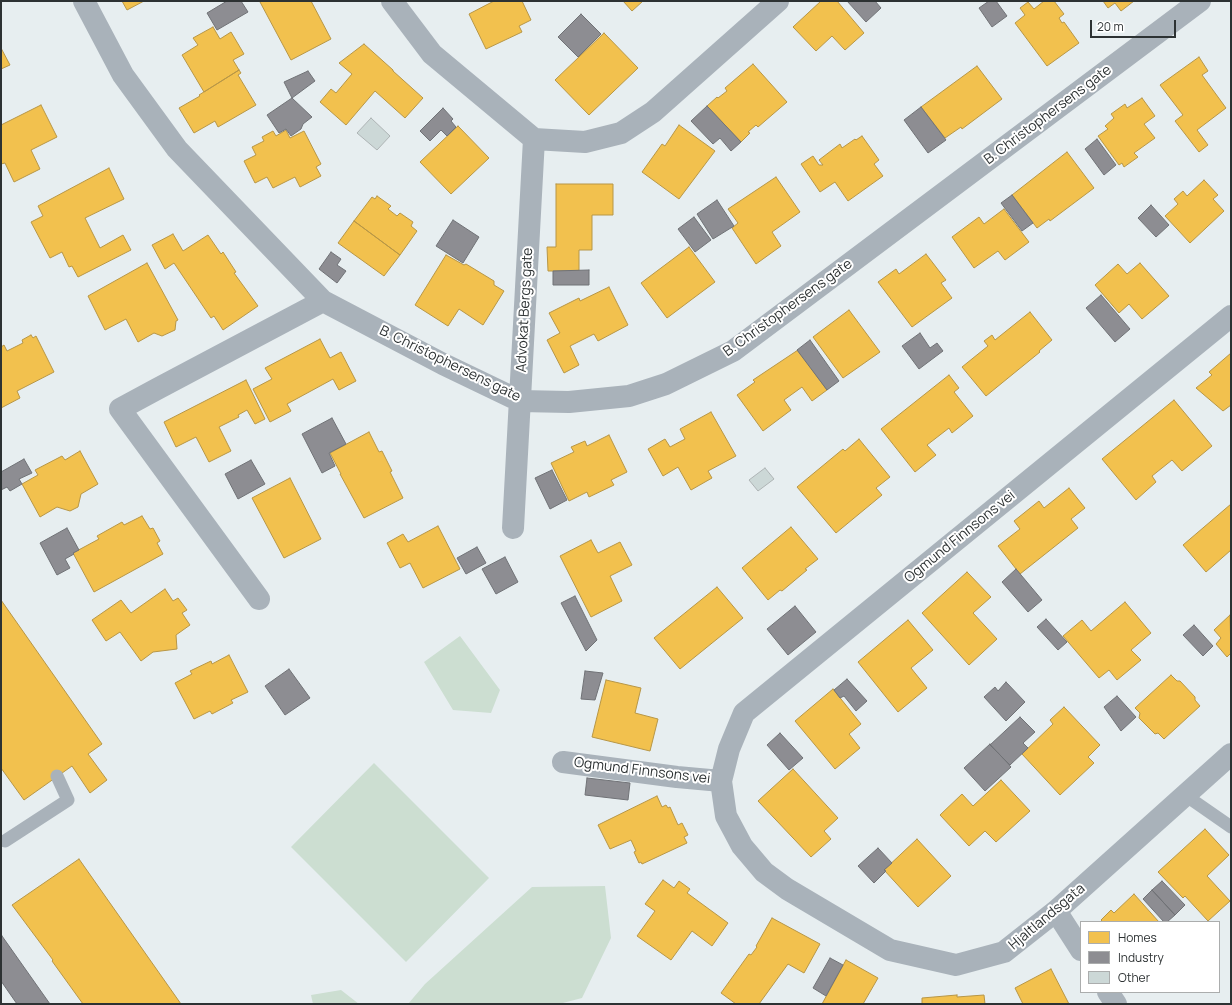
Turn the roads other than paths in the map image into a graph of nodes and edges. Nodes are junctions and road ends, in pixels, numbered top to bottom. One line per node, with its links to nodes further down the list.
1 (84, 1): 6 (street, B. Christophersens gate)
2 (392, 1): 5 (street)
3 (778, 1): 5 (street)
4 (1200, 1): 8 (street, B. Christophersens gate)
5 (534, 139): 8 (street, Advokat Bergs gate)
6 (323, 301): 8 (street, B. Christophersens gate); 10 (street)
7 (1231, 316): 14 (street, Ogmund Finnsons vei)
8 (520, 401): 9 (street, Advokat Bergs gate)
9 (513, 528)
10 (259, 599)
11 (1231, 754): 15 (street, Hjaltlandsgata)
12 (563, 762): 14 (street, Ogmund Finnsons vei)
13 (57, 776): 18 (lane)
14 (721, 781): 16 (street, Ogmund Finnsons vei)
15 (1186, 795): 17 (lane); 19 (street, Hjaltlandsgata)
16 (726, 816): 19 (street, Hjaltlandsgata)
17 (1231, 827)
18 (5, 841)
19 (1056, 911): 20 (street)
20 (1080, 948)
21 (1109, 993): 22 (street)
22 (1116, 1004)

